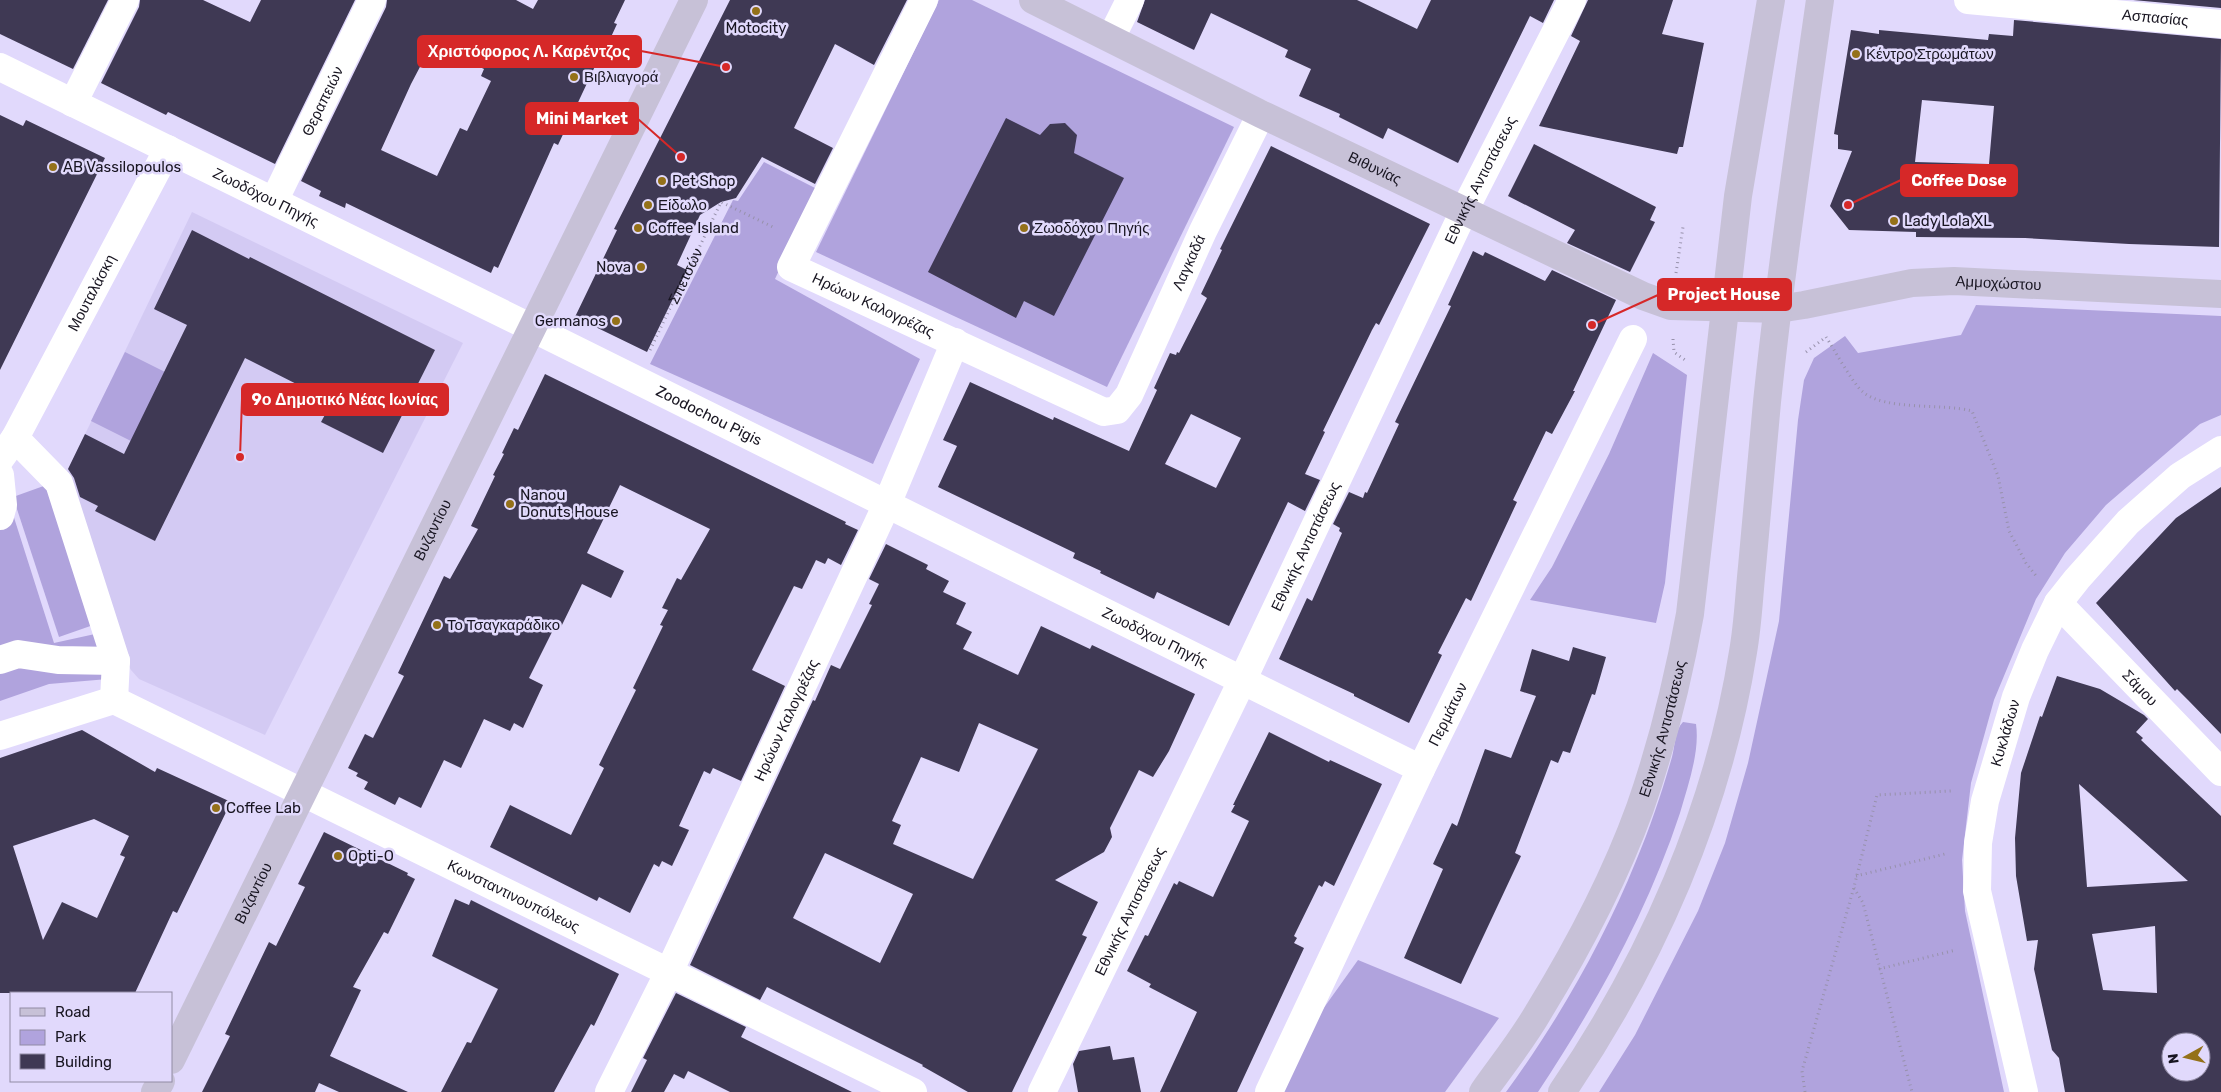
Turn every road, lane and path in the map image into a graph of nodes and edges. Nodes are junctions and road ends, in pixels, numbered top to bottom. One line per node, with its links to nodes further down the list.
1 (125, 0): 14 (street)
2 (372, 0): 17 (street, Θεραπειών)
3 (694, 0): 26 (street, Βυζαντίου)
4 (924, 0): 20 (street)
5 (1033, 0): 12 (street, Βιθυνίας)
6 (1130, 0): 12 (street)
7 (1572, 0): 18 (street, Εθνικής Αντιστάσεως)
8 (1771, 0): 24 (street, Εθνικής Αντιστάσεως)
9 (1820, 0): 25 (street)
10 (1968, 0): 11 (street, Ασπασίας)
11 (2221, 24)
12 (1111, 38): 15 (street, Βιθυνίας)
13 (0, 67): 14 (street, Ζωοδόχου Πηγής)
14 (73, 103): 16 (street, Ζωοδόχου Πηγής)
15 (1261, 114): 18 (street, Βιθυνίας); 31 (street, Λαγκαδά)
16 (168, 149): 17 (street, Ζωοδόχου Πηγής); 32 (street, Μουταλάσκη)
17 (274, 201): 26 (street, Ζωοδόχου Πηγής)
18 (1464, 212): 23 (street, Βιθυνίας); 40 (street, Εθνικής Αντιστάσεως)
19 (1682, 227): 23 (path)
20 (804, 243): 28 (street, Ηρώων Καλογρέζας); 30 (path, Σπετσών)
21 (2221, 294): 22 (street, Αμμοχώστου)
22 (1804, 305): 25 (street, Αμμοχώστου); 37 (path)
23 (1671, 306): 24 (street, Βιθυνίας); 29 (path)
24 (1726, 308): 25 (street, Βιθυνίας); 58 (street, Εθνικής Αντιστάσεως)
25 (1778, 309): 59 (street)
26 (532, 328): 30 (street, Zoodochou Pigis); 46 (street, Βυζαντίου)
27 (1633, 339): 43 (street, Περμάτων)
28 (954, 342): 31 (street, Ηρώων Καλογρέζας); 35 (street, Ηρώων Καλογρέζας)
29 (1688, 362)
30 (636, 379): 35 (street, Zoodochou Pigis)
31 (1117, 410)
32 (8, 448): 39 (street)
33 (2221, 450): 37 (street, Κυκλάδων)
34 (0, 474): 36 (street)
35 (887, 504): 40 (street, Ζωοδόχου Πηγής); 52 (street, Ηρώων Καλογρέζας)
36 (0, 516)
37 (2058, 603): 44 (street, Σάμου); 50 (street, Κυκλάδων)
38 (0, 660): 39 (street)
39 (116, 661): 41 (street)
40 (1242, 681): 43 (street, Ζωοδόχου Πηγής); 56 (street, Εθνικής Αντιστάσεως)
41 (114, 700): 42 (street); 46 (street, Κωνσταντινουπόλεως)
42 (0, 736)
43 (1421, 769): 57 (street, Περμάτων)
44 (2221, 772)
45 (1952, 791): 48 (path)
46 (303, 793): 52 (street, Κωνσταντινουπόλεως); 53 (street, Βυζαντίου)
47 (1948, 853): 48 (path)
48 (1856, 876): 49 (path)
49 (1854, 887): 51 (path); 60 (path)
50 (1988, 942): 51 (path); 62 (street, Κυκλάδων)
51 (1879, 969): 61 (path)
52 (669, 972): 54 (street, Ηρώων Καλογρέζας); 55 (street, Κωνσταντινουπόλεως)
53 (172, 1058)
54 (609, 1092)
55 (913, 1092)
56 (1042, 1092)
57 (1269, 1092)
58 (1483, 1092)
59 (1562, 1092)
60 (1805, 1092)
61 (1912, 1092)
62 (2024, 1092)

